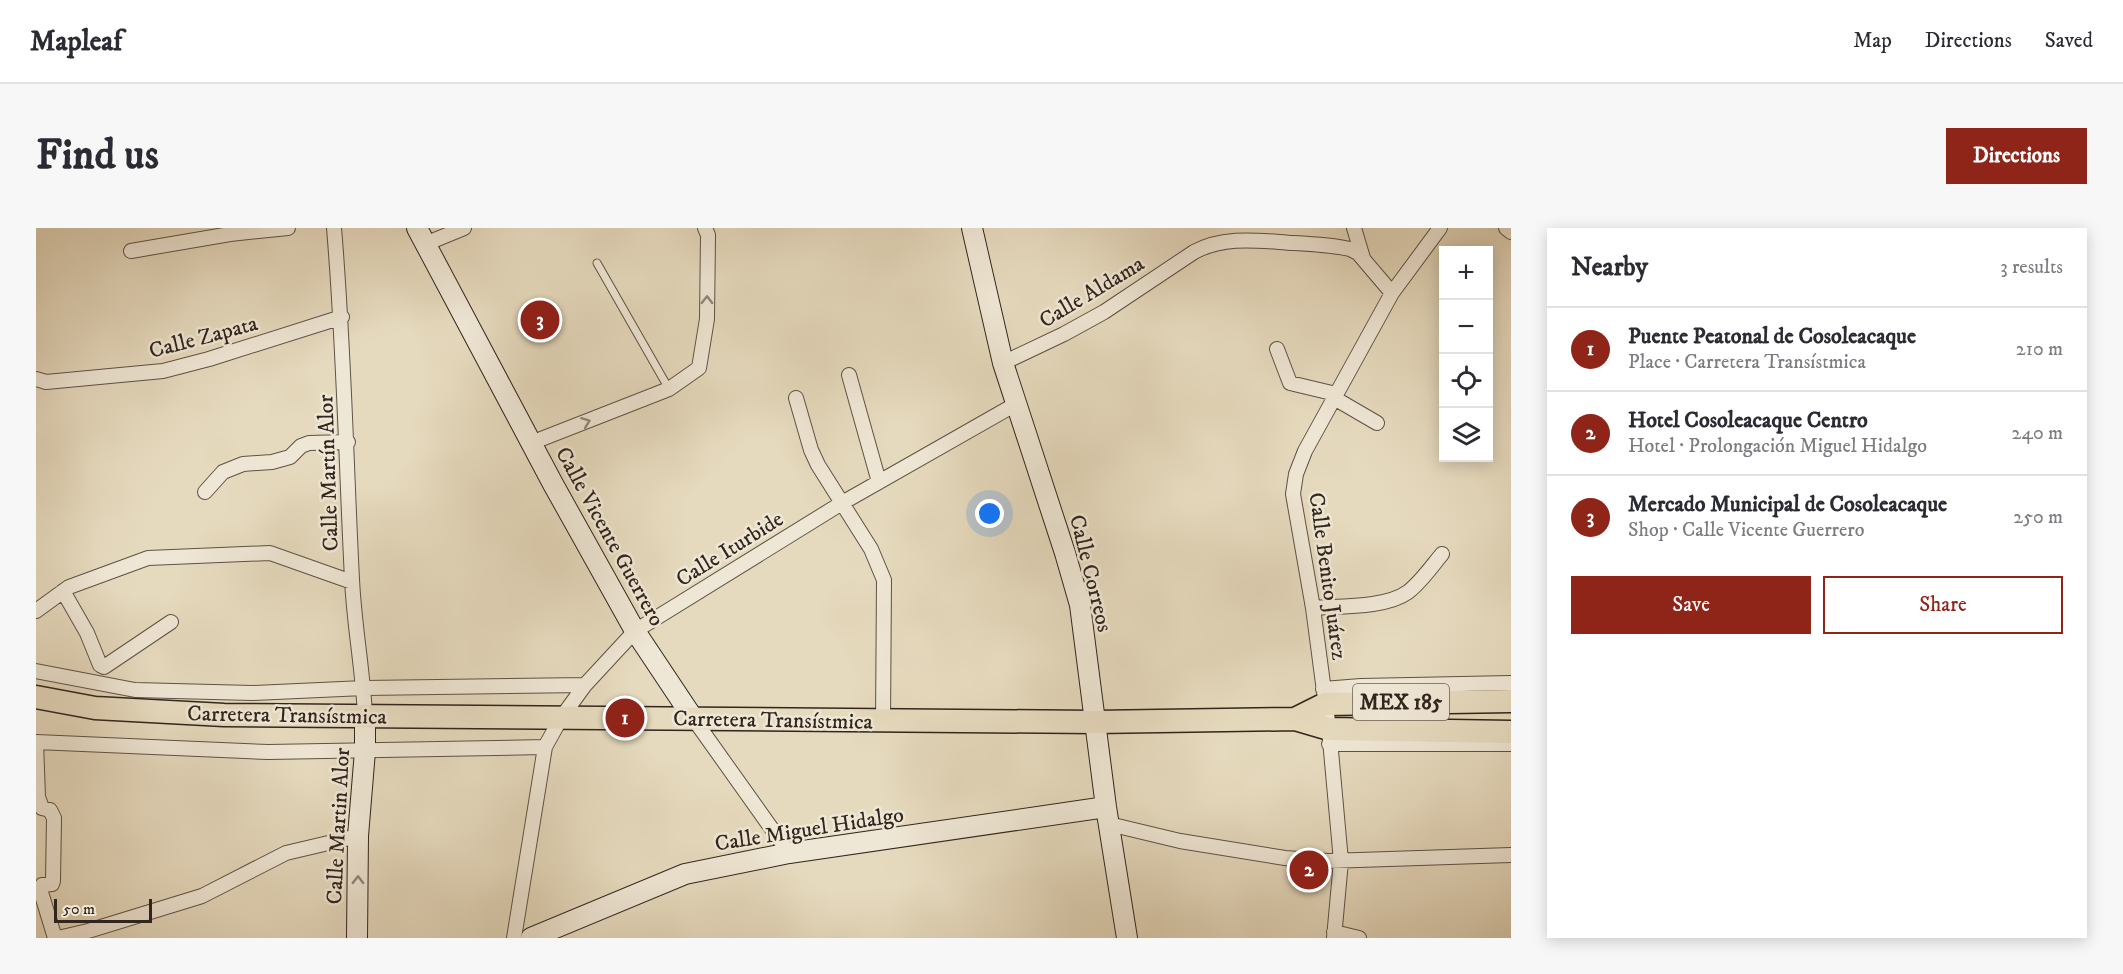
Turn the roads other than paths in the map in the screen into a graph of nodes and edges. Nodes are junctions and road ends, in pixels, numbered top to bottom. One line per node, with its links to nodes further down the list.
1 (288, 228): 11 (street)
2 (334, 228): 15 (street, Calle Martín Alor)
3 (464, 228): 10 (street)
4 (705, 228): 20 (street, one-way to 4)
5 (972, 228): 17 (main road, Calle Correos)
6 (1354, 228): 12 (street)
7 (1440, 228): 14 (street, Calle Benito Juárez)
8 (1506, 228): 9 (street)
9 (1511, 232)
10 (421, 236): 26 (main road, Calle Vicente Guerrero)
11 (130, 251)
12 (1363, 258): 14 (street, Calle Aldama); 17 (street, Calle Aldama)
13 (597, 263): 20 (lane)
14 (1392, 293): 21 (street, Calle Benito Juárez)
15 (342, 317): 19 (street, Calle Zapata); 25 (street, Calle Martín Alor)
16 (1277, 349): 21 (street)
17 (1003, 363): 23 (main road, Calle Correos)
18 (849, 375): 27 (street)
19 (36, 379)
20 (669, 389): 26 (street, one-way to 20)
21 (1335, 396): 24 (street); 33 (street, Calle Benito Juárez)
22 (796, 398): 29 (street)
23 (1016, 404): 27 (street, Calle Iturbide); 49 (main road, Calle Correos)
24 (1377, 423)
25 (348, 442): 28 (street); 31 (street, Calle Martín Alor)
26 (531, 442): 36 (main road, Calle Vicente Guerrero)
27 (879, 482): 29 (street, Calle Iturbide)
28 (205, 492)
29 (843, 503): 36 (street, Calle Iturbide); 48 (street)
30 (1442, 554): 33 (street)
31 (352, 582): 32 (street); 40 (street, Calle Martín Alor)
32 (63, 591): 34 (street); 35 (street)
33 (1313, 608): 41 (street, Calle Benito Juárez)
34 (36, 611)
35 (171, 622)
36 (635, 631): 39 (street, Calle Iturbide); 45 (main road, Calle Vicente Guerrero)
37 (36, 671): 40 (street)
38 (1511, 683): 41 (street)
39 (585, 685): 40 (street); 46 (street, Calle Iturbide)
40 (364, 688): 44 (street, Calle Martín Alor)
41 (1324, 696): 43 (main road, Carretera Transístmica / MEX 185); 47 (main road, Carretera Transístmica / MEX 185); 51 (street, Calle Benito Juárez)
42 (36, 698): 44 (main road, Carretera Transístmica / MEX 185)
43 (1511, 701)
44 (365, 716): 46 (main road, Carretera Transístmica / MEX 185); 55 (main road, Calle Martin Alor)
45 (693, 717): 46 (main road, Carretera Transístmica / MEX 185); 48 (main road, Carretera Transístmica / MEX 185); 58 (street, Calle Vicente Guerrero)
46 (561, 718): 54 (street, Calle Iturbide)
47 (1295, 719): 49 (main road, Carretera Transístmica / MEX 185); 51 (main road, Carretera Transístmica / MEX 185)
48 (883, 721): 49 (main road, Carretera Transístmica / MEX 185)
49 (1095, 722): 56 (main road, Calle Correos)
50 (1511, 732): 51 (main road, Carretera Transístmica / MEX 185)
51 (1329, 737): 53 (street); 60 (street, Calle Benito Juárez)
52 (36, 742): 55 (street); 63 (street)
53 (1511, 744)
54 (545, 747): 55 (street); 65 (street, Calle Iturbide)
55 (365, 751): 57 (main road, Calle Martin Alor)
56 (1108, 816): 58 (main road, Calle Miguel Hidalgo); 60 (street); 67 (main road, Calle Correos)
57 (358, 836): 61 (street); 64 (main road, Calle Martin Alor, one-way to 57)
58 (789, 853): 66 (main road, Calle Miguel Hidalgo)
59 (1511, 855): 60 (street)
60 (1341, 861): 62 (street, Calle Benito Juárez)
61 (89, 934): 63 (street)
62 (1334, 935): 68 (street)
63 (57, 938)
64 (357, 938)
65 (514, 938)
66 (531, 938)
67 (1127, 938)
68 (1359, 938)

